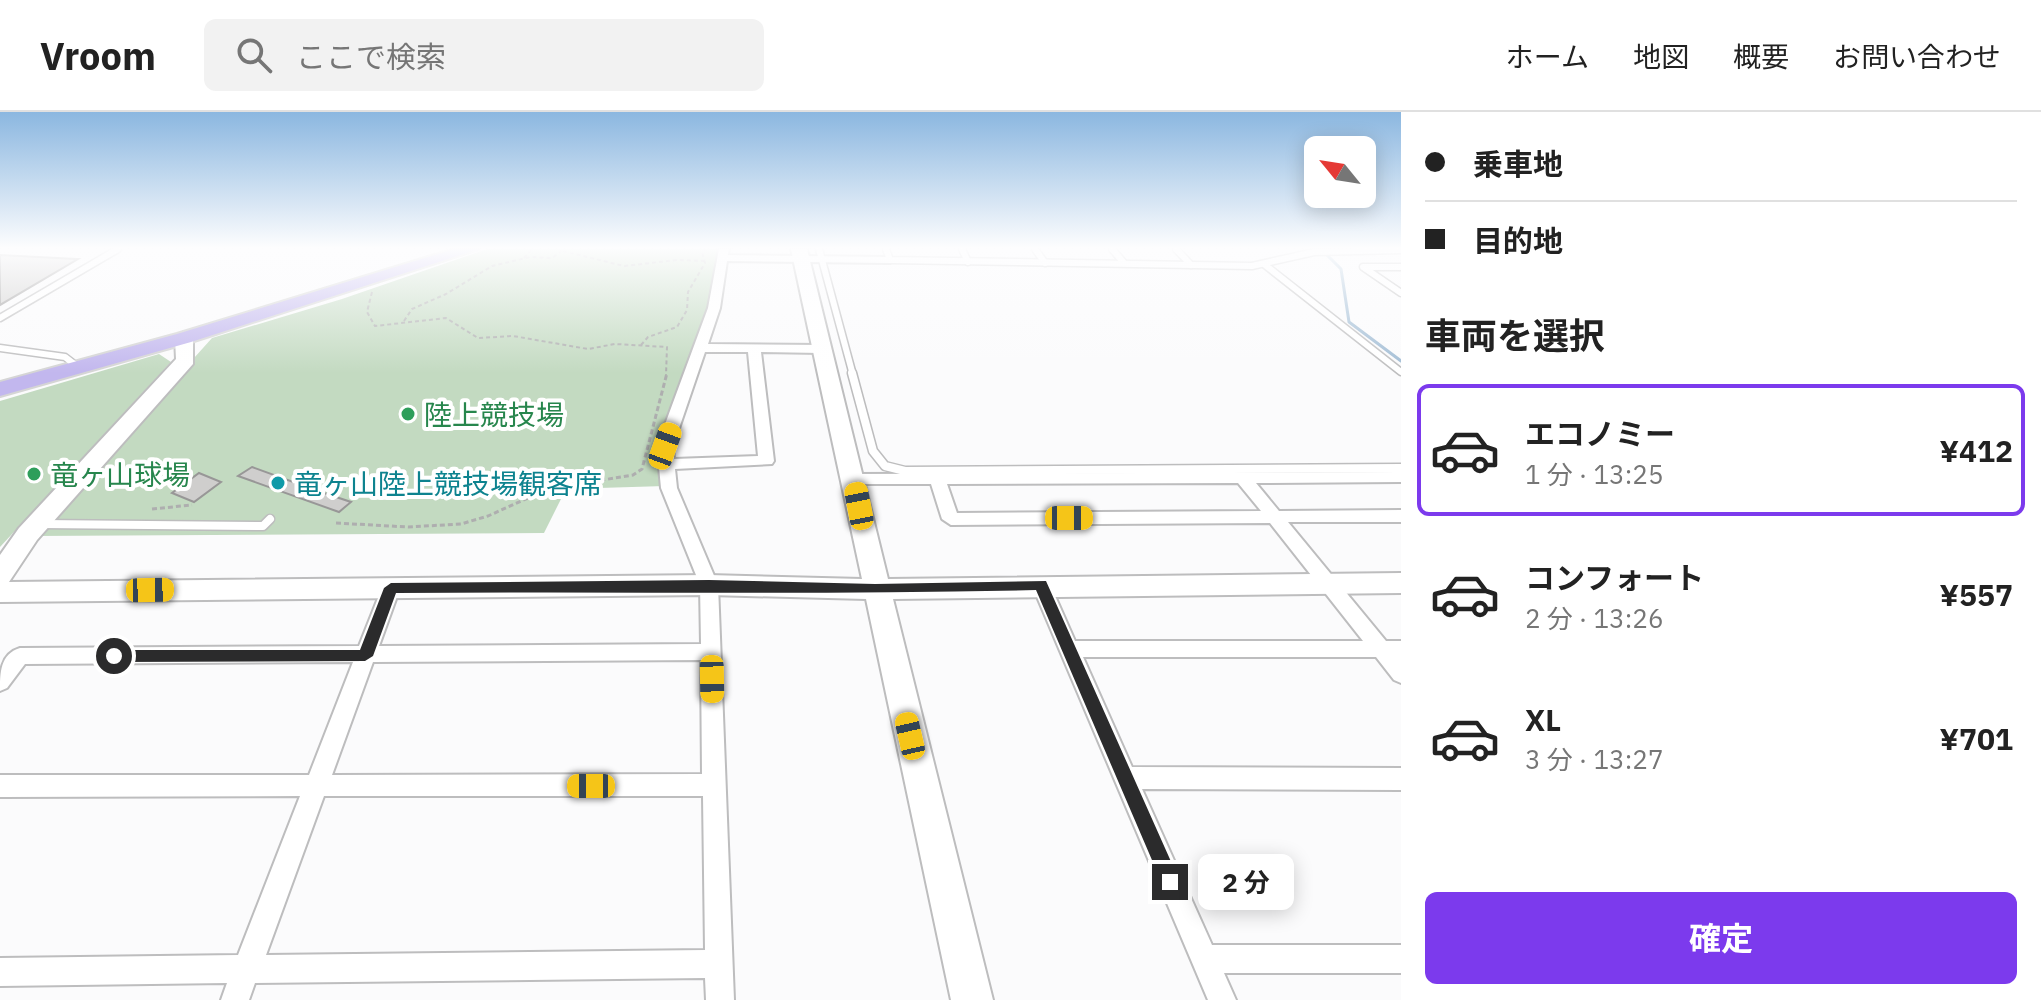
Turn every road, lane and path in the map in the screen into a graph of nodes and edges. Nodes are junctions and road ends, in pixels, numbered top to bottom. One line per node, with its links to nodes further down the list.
1 (47, 290): 10 (lane)
2 (341, 290): 12 (main road)
3 (372, 290): 11 (path)
4 (452, 290): 11 (path)
5 (689, 290): 13 (path)
6 (715, 290): 15 (street)
7 (814, 290): 17 (street)
8 (822, 290): 22 (lane)
9 (1297, 290): 19 (lane)
10 (0, 318)
11 (402, 323): 13 (path)
12 (184, 338): 18 (main road); 33 (street)
13 (641, 345): 32 (path)
14 (0, 348): 18 (lane)
15 (700, 348): 16 (street); 21 (street)
16 (754, 349): 17 (street); 21 (street)
17 (821, 349): 25 (street)
18 (78, 367): 20 (main road)
19 (1401, 372)
20 (0, 389)
21 (666, 464): 37 (street)
22 (1401, 468)
23 (1401, 477): 24 (street)
24 (1243, 478): 26 (street); 30 (street)
25 (853, 479): 26 (street); 40 (street)
26 (937, 479): 30 (street)
27 (192, 505): 28 (path)
28 (152, 509)
29 (1401, 516): 30 (street)
30 (1274, 517): 35 (street)
31 (270, 519): 33 (lane)
32 (336, 523)
33 (37, 524): 34 (street)
34 (0, 575)
35 (1328, 583): 36 (street); 38 (street); 43 (street)
36 (1401, 583)
37 (709, 585): 39 (street); 40 (street); 44 (street)
38 (1041, 585): 40 (street); 42 (street)
39 (391, 588): 41 (street); 45 (street)
40 (875, 589): 60 (street)
41 (0, 592)
42 (1069, 649): 43 (street); 48 (street)
43 (1391, 649): 46 (street)
44 (711, 652): 45 (street); 50 (street)
45 (365, 656): 47 (street); 52 (street)
46 (1401, 674)
47 (0, 682)
48 (1126, 778): 49 (street); 53 (street)
49 (1401, 779)
50 (714, 785): 52 (street); 55 (street)
51 (0, 786): 52 (street)
52 (315, 787): 56 (street)
53 (1204, 959): 54 (street); 61 (street)
54 (1401, 959)
55 (719, 964): 56 (street); 59 (street)
56 (246, 971): 57 (street); 58 (street)
57 (0, 972)
58 (235, 1000)
59 (720, 1000)
60 (972, 1000)
61 (1222, 1000)

